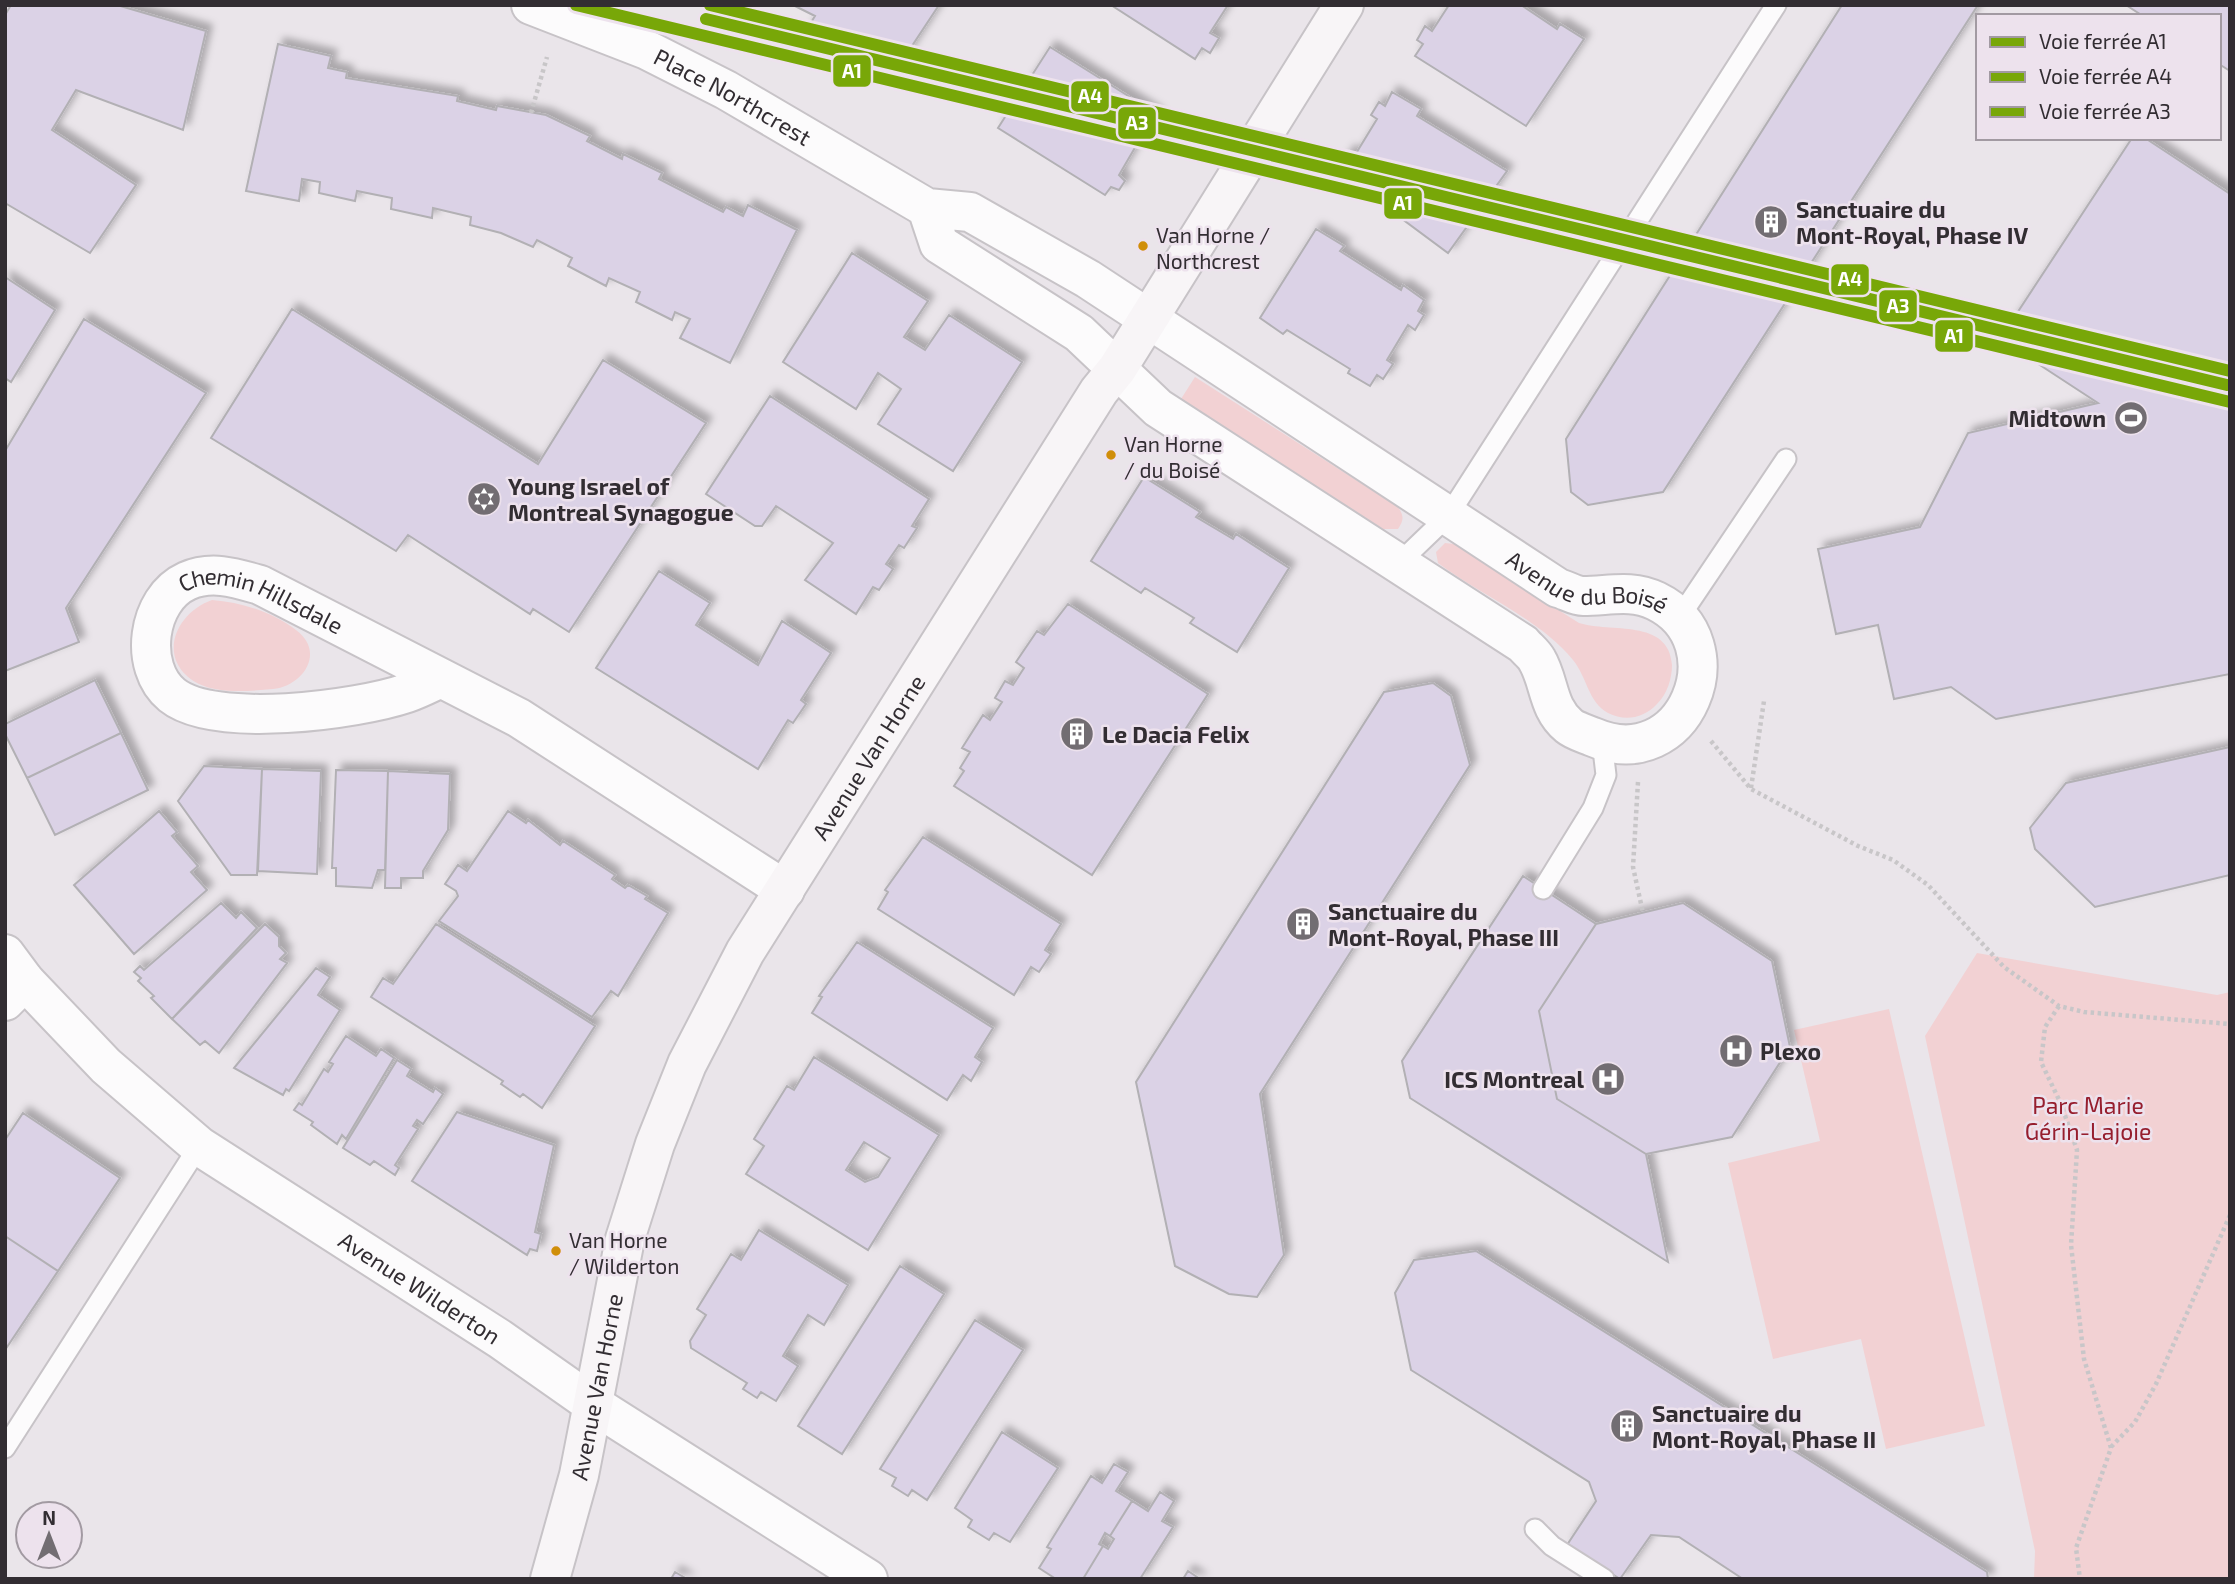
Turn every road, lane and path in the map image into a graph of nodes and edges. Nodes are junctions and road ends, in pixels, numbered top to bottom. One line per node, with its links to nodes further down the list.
1 (531, 5): 6 (street, Place Northcrest)
2 (1344, 5): 7 (main road, Avenue Van Horne)
3 (1776, 5): 10 (lane)
4 (547, 57): 5 (path)
5 (531, 113)
6 (927, 208): 7 (street, Place Northcrest); 8 (street)
7 (1147, 319): 8 (main road, Avenue Van Horne); 10 (street, Avenue du Boisé)
8 (1117, 369): 11 (street, Avenue du Boisé); 20 (main road, Avenue Van Horne)
9 (1786, 458): 12 (lane)
10 (1448, 516): 11 (lane); 12 (street, Avenue du Boisé)
11 (1399, 564): 16 (street, Avenue du Boisé)
12 (1679, 618): 16 (street, Avenue du Boisé)
13 (441, 678): 13 (street, Chemin Hillsdale); 20 (street, Chemin Hillsdale)
14 (1764, 701): 18 (path)
15 (1708, 737): 18 (path)
16 (1602, 741): 19 (lane)
17 (1637, 778): 21 (path)
18 (1751, 789): 23 (path)
19 (1542, 889)
20 (785, 890): 27 (main road, Avenue Van Horne)
21 (1643, 913)
22 (12, 979): 25 (street, Avenue Wilderton)
23 (2059, 1006): 24 (path); 29 (path)
24 (2230, 1024)
25 (198, 1146): 27 (street, Avenue Wilderton); 28 (lane)
26 (2230, 1215): 29 (path)
27 (594, 1405): 31 (main road, Avenue Van Horne); 32 (street, Avenue Wilderton)
28 (5, 1448)
29 (2111, 1448): 34 (path)
30 (1535, 1529): 33 (lane)
31 (550, 1579)
32 (868, 1579)
33 (1604, 1579)
34 (2080, 1579)

